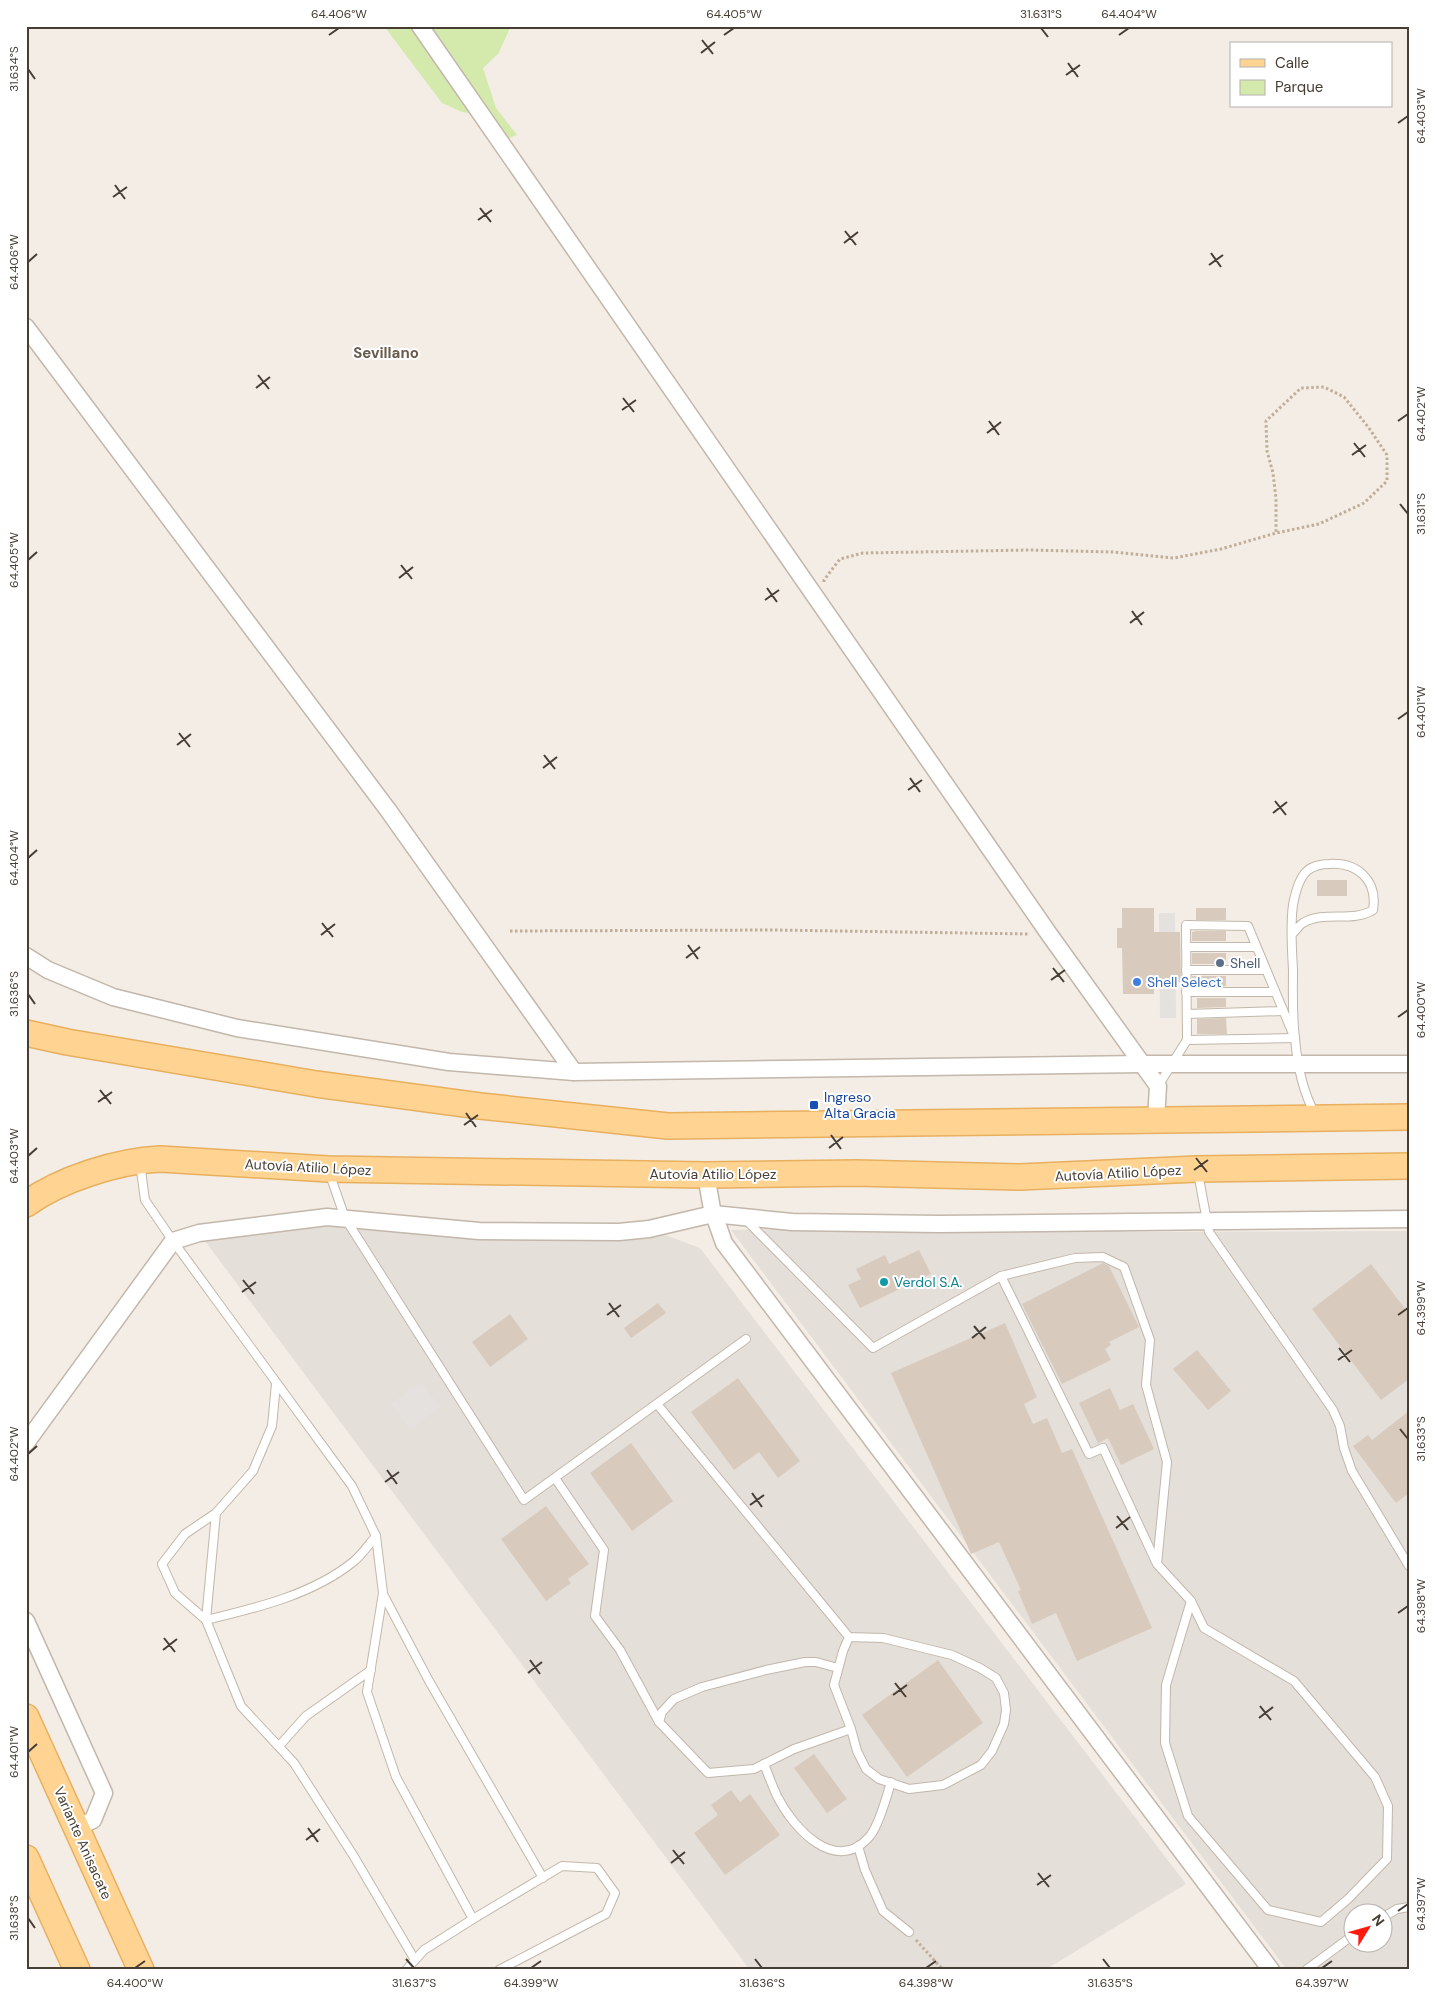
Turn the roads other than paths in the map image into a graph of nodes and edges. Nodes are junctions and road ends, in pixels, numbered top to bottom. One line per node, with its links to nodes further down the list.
1 (420, 26): 16 (street)
2 (26, 327): 20 (street)
3 (1292, 934): 3 (lane); 14 (lane)
4 (1186, 947): 5 (lane); 5 (lane); 7 (lane)
5 (1256, 947): 8 (lane)
6 (26, 956): 20 (street)
7 (1186, 970): 8 (lane); 9 (lane)
8 (1266, 970): 10 (lane)
9 (1186, 992): 10 (lane); 12 (lane)
10 (1275, 992): 11 (lane)
11 (1283, 1011): 12 (lane); 14 (lane)
12 (1187, 1014): 15 (lane)
13 (26, 1033): 24 (main road)
14 (1295, 1038): 15 (lane); 17 (lane)
15 (1187, 1040): 19 (lane)
16 (1142, 1064): 19 (street); 20 (street); 21 (street)
17 (1299, 1064): 18 (street); 19 (street); 23 (lane)
18 (1409, 1064)
19 (1171, 1065): 21 (lane)
20 (574, 1072)
21 (1158, 1086): 24 (street)
22 (1409, 1117): 23 (main road)
23 (1317, 1118): 24 (main road)
24 (1156, 1120)
25 (140, 1161): 27 (main road, Autovía Atilio López); 30 (main road, Autovía Atilio López); 36 (lane)
26 (1409, 1166): 28 (main road, Autovía Atilio López)
27 (328, 1169): 29 (main road, Autovía Atilio López); 33 (lane)
28 (1197, 1169): 29 (main road, Autovía Atilio López); 35 (lane)
29 (706, 1175): 31 (street)
30 (26, 1204)
31 (713, 1214): 32 (street); 33 (street); 74 (street)
32 (743, 1217): 35 (street); 37 (lane)
33 (345, 1218): 36 (street); 42 (lane)
34 (1409, 1219): 35 (street)
35 (1207, 1222): 46 (lane)
36 (173, 1241): 39 (lane); 41 (street)
37 (1001, 1276): 45 (lane); 45 (lane)
38 (746, 1338): 40 (lane)
39 (276, 1384): 43 (lane); 44 (lane)
40 (657, 1404): 42 (lane); 51 (lane)
41 (26, 1443)
42 (555, 1478): 55 (lane)
43 (216, 1513): 49 (lane); 49 (lane)
44 (376, 1536): 47 (lane); 49 (lane)
45 (1157, 1564): 48 (lane)
46 (1409, 1566)
47 (383, 1593): 53 (lane); 63 (lane)
48 (1191, 1601): 48 (lane)
49 (206, 1620): 57 (lane)
50 (26, 1621): 60 (street)
51 (849, 1637): 52 (lane); 59 (lane)
52 (838, 1668): 55 (lane); 56 (lane)
53 (371, 1670): 57 (lane); 66 (lane)
54 (26, 1717): 60 (main road, Variante Anisacate)
55 (659, 1722): 58 (lane)
56 (852, 1730): 58 (lane); 59 (lane)
57 (279, 1746): 69 (lane)
58 (764, 1764): 61 (lane)
59 (891, 1782): 61 (lane)
60 (76, 1828): 71 (main road, Variante Anisacate)
61 (858, 1846): 67 (lane)
62 (26, 1858): 70 (main road)
63 (543, 1878): 66 (lane); 73 (lane)
64 (1409, 1907): 65 (lane)
65 (1392, 1912)
66 (473, 1919): 69 (lane)
67 (909, 1932)
68 (1342, 1943): 75 (lane)
69 (415, 1960): 72 (lane)
70 (77, 1970)
71 (141, 1970)
72 (406, 1970)
73 (499, 1970)
74 (1271, 1970)
75 (1306, 1970)

